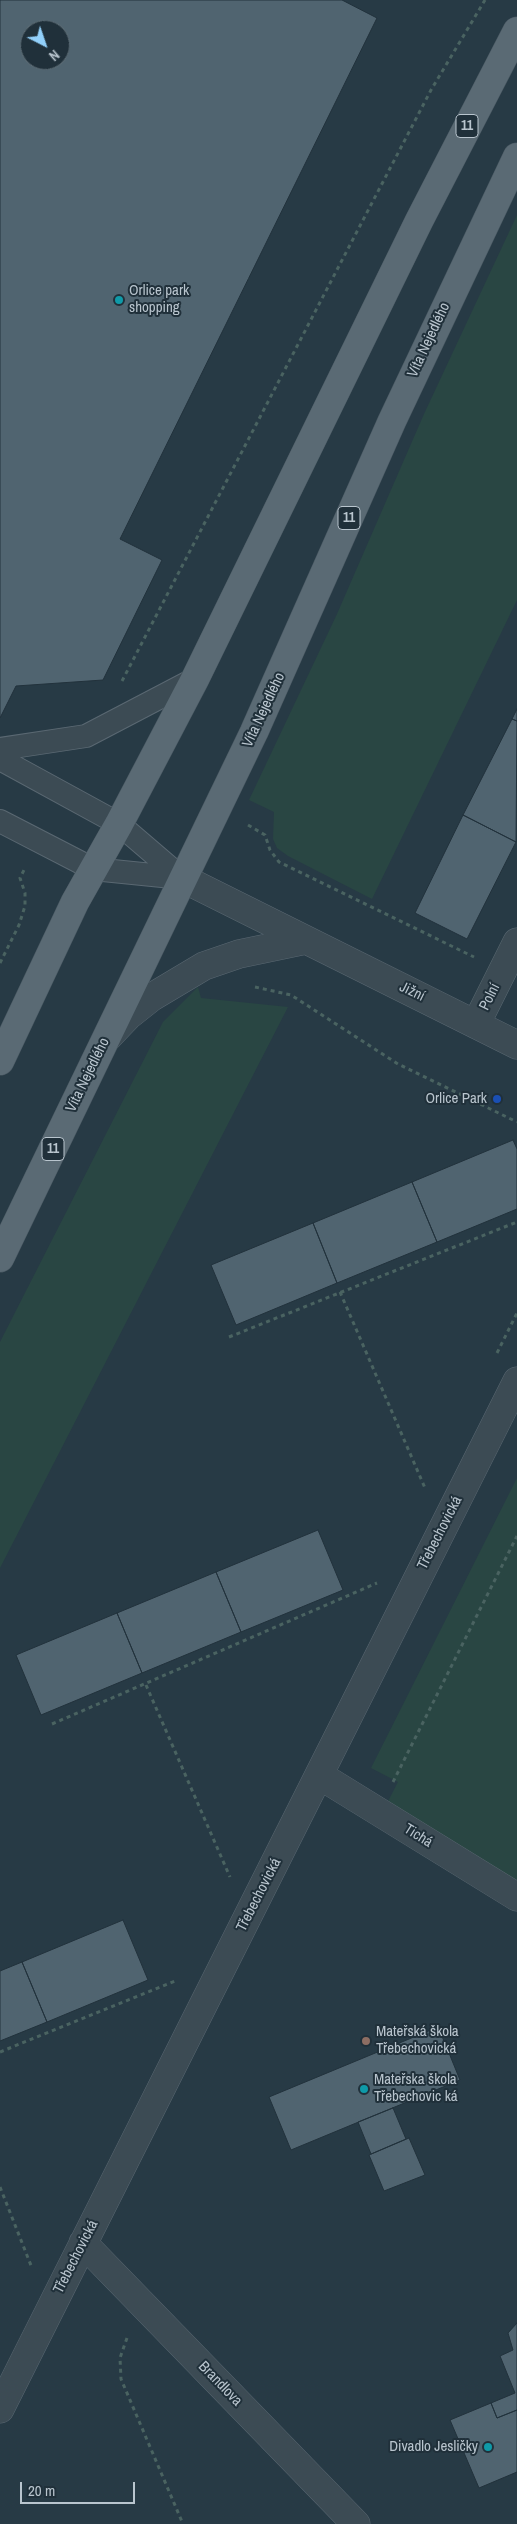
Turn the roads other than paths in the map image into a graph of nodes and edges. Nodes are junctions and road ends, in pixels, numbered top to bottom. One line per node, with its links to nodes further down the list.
1 (517, 31): 3 (main road, 11)
2 (517, 157): 9 (main road, Víta Nejedlého / 11)
3 (195, 679): 4 (lane); 7 (main road, 11)
4 (0, 749)
5 (0, 758): 7 (lane)
6 (0, 821): 8 (lane)
7 (119, 824): 8 (main road, 11); 9 (lane)
8 (93, 869): 9 (lane); 15 (main road, 11)
9 (182, 878): 10 (street, Jižní); 13 (main road, Víta Nejedlého / 11)
10 (306, 940): 12 (street, Jižní); 13 (street)
11 (517, 942): 12 (street, Polní)
12 (476, 1024): 14 (street, Jižní)
13 (105, 1039): 16 (main road, Víta Nejedlého / 11)
14 (517, 1045)
15 (0, 1061)
16 (0, 1258)
17 (517, 1381): 18 (street, Třebechovická)
18 (319, 1775): 19 (street, Tichá); 20 (street, Třebechovická)
19 (517, 1897)
20 (83, 2243): 21 (street, Třebechovická); 22 (street, Brandlova)
21 (0, 2409)
22 (356, 2524)

